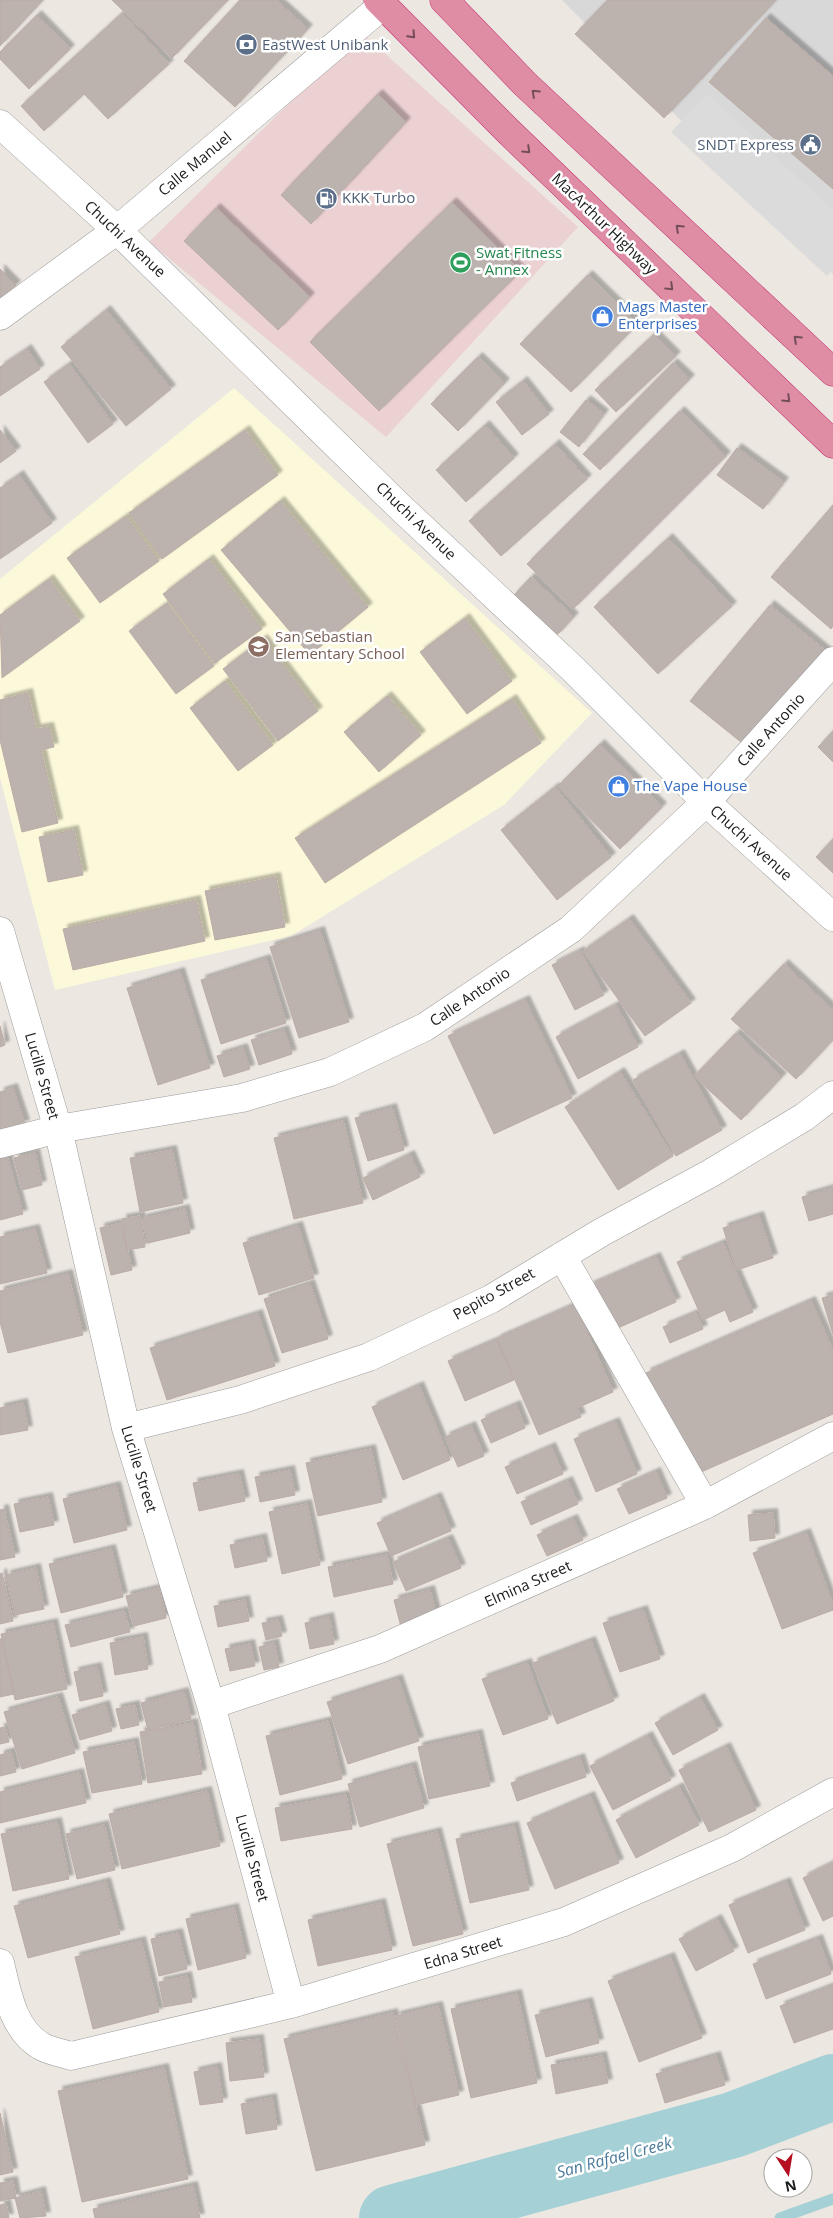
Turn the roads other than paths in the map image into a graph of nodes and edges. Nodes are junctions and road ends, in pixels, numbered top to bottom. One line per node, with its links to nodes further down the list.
1 (444, 0): 6 (highway, one-way to 1)
2 (381, 2): 4 (street, Calle Manuel); 7 (highway, MacArthur Highway, one-way to 7)
3 (0, 124): 4 (street, Chuchi Avenue)
4 (116, 230): 5 (street, Calle Manuel); 9 (street, Chuchi Avenue)
5 (0, 316)
6 (833, 372)
7 (833, 444)
8 (833, 661): 9 (street, Calle Antonio)
9 (706, 802): 10 (street, Chuchi Avenue); 13 (street, Calle Antonio)
10 (833, 917)
11 (0, 931): 13 (street, Lucille Street)
12 (833, 1095): 15 (street, Pepito Street)
13 (58, 1129): 14 (street, Calle Antonio); 16 (street, Lucille Street)
14 (0, 1144)
15 (562, 1256): 16 (street, Pepito Street); 18 (street)
16 (126, 1428): 19 (street, Lucille Street)
17 (833, 1436): 18 (street, Elmina Street)
18 (705, 1505): 19 (street, Elmina Street)
19 (211, 1705): 22 (street, Lucille Street)
20 (833, 1792): 22 (street, Edna Street)
21 (0, 1963): 22 (street, Edna Street)
22 (291, 2004)

